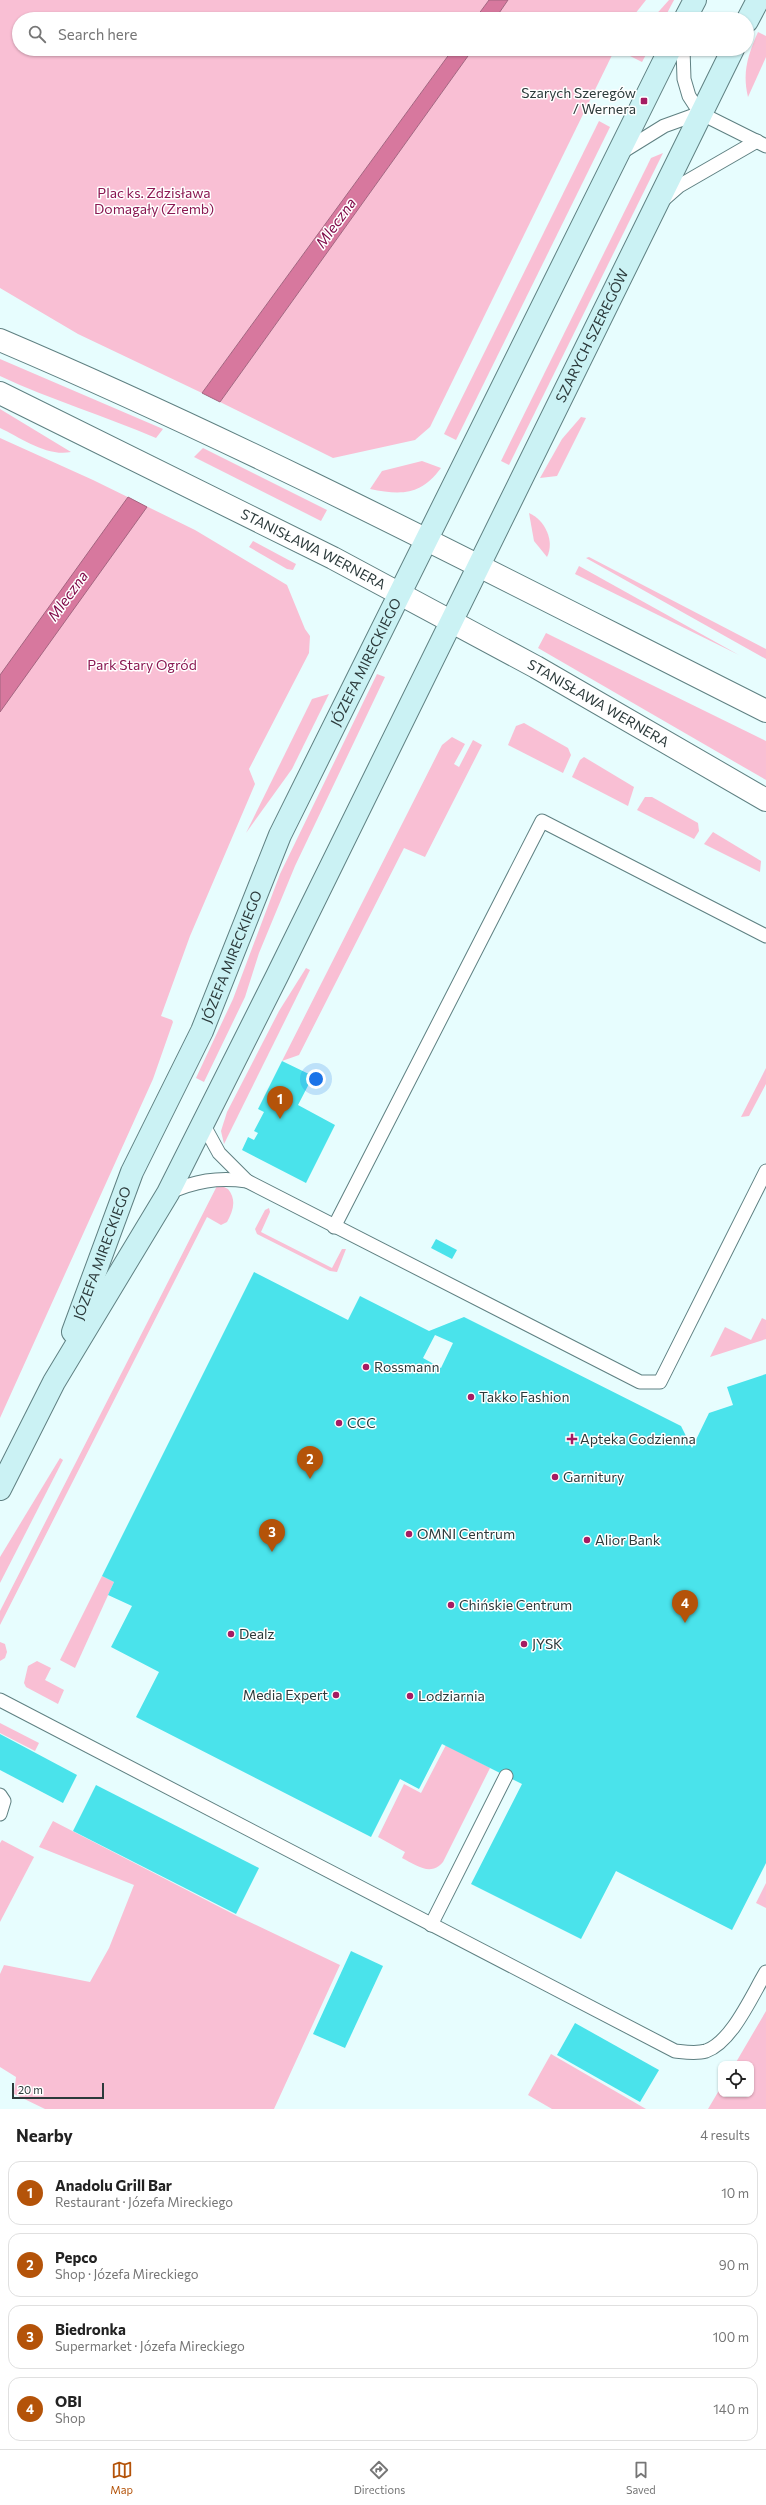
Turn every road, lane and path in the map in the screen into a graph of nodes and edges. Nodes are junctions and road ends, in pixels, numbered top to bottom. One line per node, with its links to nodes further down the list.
1 (695, 0): 3 (main road); 4 (lane)
2 (758, 0): 5 (main road)
3 (689, 12)
4 (692, 12)
5 (752, 12)
6 (667, 56): 11 (main road)
7 (683, 56): 9 (lane)
8 (729, 56): 9 (main road, SZARYCH SZEREGÓW)
9 (700, 112): 10 (lane); 11 (lane); 12 (main road, SZARYCH SZEREGÓW)
10 (761, 144): 12 (lane)
11 (616, 158): 15 (main road)
12 (655, 208): 16 (main road, SZARYCH SZEREGÓW)
13 (0, 340): 15 (street)
14 (0, 393): 17 (street, STANISŁAWA WERNERA)
15 (426, 540): 16 (street); 17 (main road, JÓZEFA MIRECKIEGO)
16 (479, 566): 18 (main road, SZARYCH SZEREGÓW); 19 (street)
17 (399, 594): 18 (street, STANISŁAWA WERNERA); 27 (main road, JÓZEFA MIRECKIEGO)
18 (452, 622): 20 (street, STANISŁAWA WERNERA); 22 (main road, JÓZEFA MIRECKIEGO)
19 (766, 711)
20 (766, 800)
21 (766, 936): 26 (lane)
22 (202, 1122): 24 (lane); 25 (main road, JÓZEFA MIRECKIEGO)
23 (766, 1171): 26 (lane)
24 (247, 1181): 25 (lane); 26 (lane)
25 (168, 1193): 27 (main road, JÓZEFA MIRECKIEGO)
26 (334, 1227)
27 (54, 1382): 28 (main road, JÓZEFA MIRECKIEGO)
28 (0, 1489)
29 (0, 1700): 33 (lane)
30 (506, 1776): 33 (lane)
31 (0, 1795): 32 (lane)
32 (0, 1814)
33 (431, 1925): 34 (lane)
34 (766, 1972)

